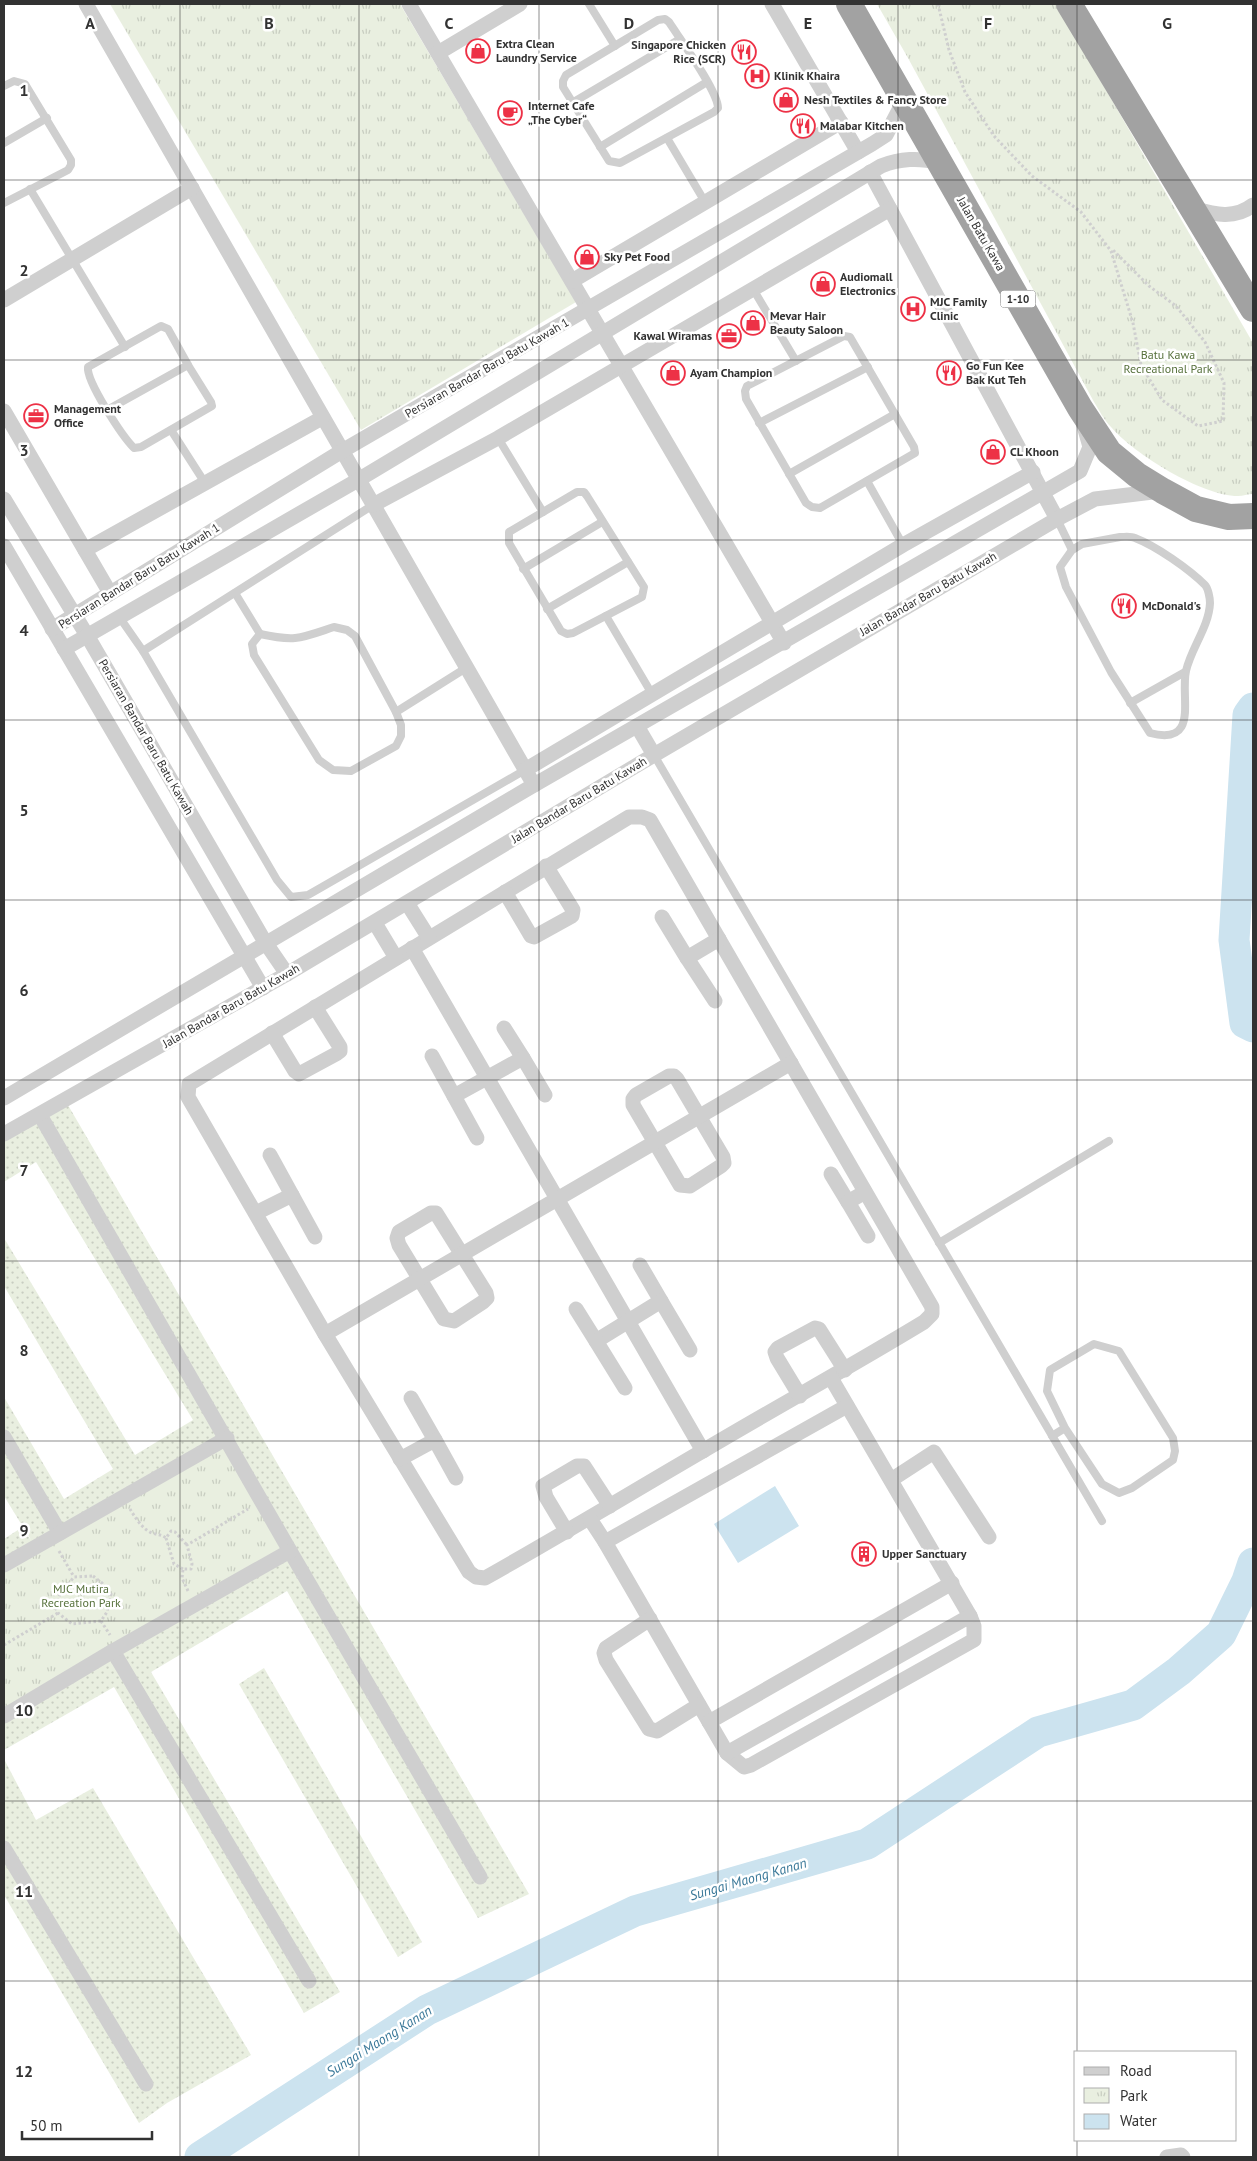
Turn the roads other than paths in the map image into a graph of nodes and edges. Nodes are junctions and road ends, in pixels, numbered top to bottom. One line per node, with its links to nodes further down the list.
1 (86, 4): 23 (street)
2 (409, 4): 10 (street)
3 (520, 4): 10 (street)
4 (589, 4): 9 (lane)
5 (772, 4): 16 (street)
6 (849, 4): 13 (highway, Jalan Batu Kawa / 1-10)
7 (1069, 4): 28 (highway)
8 (680, 39): 9 (lane); 11 (lane); 14 (lane)
9 (615, 46): 14 (lane)
10 (438, 53): 31 (street)
11 (707, 82): 17 (lane); 19 (lane)
12 (4, 86): 15 (lane)
13 (902, 94): 20 (street, Persiaran Bandar Baru Batu Kawah 1); 21 (highway, Jalan Batu Kawa / 1-10)
14 (572, 103): 19 (lane)
15 (47, 118): 18 (lane); 24 (lane)
16 (840, 122): 20 (street); 25 (street)
17 (667, 138): 19 (lane); 25 (lane)
18 (4, 143)
19 (600, 147)
20 (858, 152): 35 (street, Persiaran Bandar Baru Batu Kawah 1)
21 (940, 162): 22 (street, Persiaran Bandar Baru Batu Kawah 1); 42 (highway, Jalan Batu Kawa / 1-10)
22 (870, 172): 29 (street); 36 (street, Persiaran Bandar Baru Batu Kawah 1)
23 (192, 188): 30 (street); 46 (street)
24 (30, 189): 26 (lane); 30 (lane)
25 (705, 202): 31 (street)
26 (4, 203)
27 (1253, 205): 28 (street)
28 (1191, 207): 34 (highway)
29 (890, 209): 32 (street); 51 (street)
30 (72, 259): 33 (street); 37 (lane)
31 (572, 281): 35 (street)
32 (753, 290): 38 (lane); 40 (street)
33 (4, 300)
34 (1253, 309)
35 (589, 310): 36 (street); 50 (street, Persiaran Bandar Baru Batu Kawah 1)
36 (602, 332): 40 (street); 53 (street, Persiaran Bandar Baru Batu Kawah 1)
37 (125, 346): 39 (lane); 43 (lane)
38 (796, 360): 41 (lane); 47 (lane)
39 (188, 365): 43 (lane); 48 (lane)
40 (622, 366): 49 (street); 76 (street)
41 (868, 367): 45 (lane); 47 (lane)
42 (1080, 408): 56 (highway, Jalan Batu Kawa / 1-10); 57 (street)
43 (108, 410): 48 (lane)
44 (4, 411): 66 (street)
45 (895, 414): 52 (lane); 54 (lane)
46 (322, 418): 50 (street); 55 (street)
47 (760, 424): 52 (lane)
48 (171, 430): 55 (lane)
49 (498, 438): 59 (street); 60 (lane)
50 (342, 451): 53 (street); 70 (street, Persiaran Bandar Baru Batu Kawah 1)
51 (1033, 472): 57 (street); 64 (street)
52 (789, 474): 54 (lane)
53 (358, 480): 59 (street); 75 (street, Persiaran Bandar Baru Batu Kawah 1)
54 (867, 481): 64 (lane)
55 (205, 483): 66 (street)
56 (1163, 491): 61 (highway, Jalan Batu Kawa / 1-10); 62 (street, Jalan Bandar Baru Batu Kawah)
57 (1044, 492): 62 (street); 80 (street)
58 (4, 499): 73 (street, Persiaran Bandar Baru Batu Kawah)
59 (373, 505): 71 (lane); 83 (street)
60 (543, 512): 63 (lane); 69 (lane)
61 (1253, 516)
62 (1057, 519): 67 (lane); 89 (street, Jalan Bandar Baru Batu Kawah)
63 (602, 522): 68 (lane); 69 (lane)
64 (903, 545): 76 (street)
65 (4, 546): 77 (street)
66 (85, 550): 70 (street)
67 (1072, 550): 84 (lane); 86 (lane)
68 (628, 562): 72 (lane); 74 (lane)
69 (524, 568): 72 (lane)
70 (110, 593): 73 (street, Persiaran Bandar Baru Batu Kawah 1)
71 (235, 593): 78 (lane); 82 (lane)
72 (547, 608): 74 (lane)
73 (74, 615): 77 (street, Persiaran Bandar Baru Batu Kawah 1); 79 (street, Persiaran Bandar Baru Batu Kawah)
74 (606, 616): 85 (lane)
75 (120, 618): 79 (street, Persiaran Bandar Baru Batu Kawah 1); 82 (lane)
76 (772, 623): 80 (street); 85 (street)
77 (52, 629): 81 (street)
78 (260, 634): 87 (lane); 87 (lane)
79 (88, 637): 81 (street, Persiaran Bandar Baru Batu Kawah 1); 99 (street, Persiaran Bandar Baru Batu Kawah)
80 (784, 643): 88 (street)
81 (64, 649): 101 (street)
82 (143, 651): 90 (lane)
83 (466, 668): 87 (lane); 90 (street)
84 (1185, 672): 86 (lane); 86 (lane)
85 (652, 694): 90 (street)
86 (1130, 703)
87 (396, 712)
88 (637, 726): 89 (street); 91 (street)
89 (654, 755): 94 (street, Jalan Bandar Baru Batu Kawah); 132 (lane)
90 (525, 770): 91 (street)
91 (534, 785): 99 (street)
92 (546, 866): 93 (street); 93 (street); 98 (street)
93 (505, 892): 97 (street)
94 (407, 903): 96 (street, Jalan Bandar Baru Batu Kawah); 97 (street)
95 (662, 917): 103 (street)
96 (375, 923): 102 (street); 104 (street, Jalan Bandar Baru Batu Kawah)
97 (429, 938): 100 (street)
98 (719, 939): 103 (street); 112 (street)
99 (265, 942): 101 (street); 104 (street, Persiaran Bandar Baru Batu Kawah)
100 (412, 948): 102 (street); 113 (street)
101 (242, 956): 105 (street); 116 (street)
102 (396, 958): 107 (street)
103 (687, 958): 106 (street)
104 (287, 974): 105 (street, Jalan Bandar Baru Batu Kawah)
105 (263, 988): 117 (street, Jalan Bandar Baru Batu Kawah)
106 (715, 1001)
107 (315, 1007): 109 (street); 109 (street)
108 (504, 1028): 111 (street)
109 (272, 1033): 129 (street)
110 (432, 1056): 115 (street)
111 (523, 1058): 113 (street); 114 (street)
112 (791, 1063): 118 (street); 125 (street)
113 (488, 1077): 115 (street); 127 (street)
114 (545, 1094)
115 (454, 1096): 120 (street)
116 (4, 1098)
117 (40, 1115): 119 (street, Jalan Bandar Baru Batu Kawah); 151 (street)
118 (699, 1117): 122 (street); 122 (street); 122 (street)
119 (4, 1134)
120 (477, 1138)
121 (1109, 1141): 132 (lane)
122 (655, 1142): 127 (street)
123 (270, 1155): 126 (street)
124 (831, 1174): 128 (street)
125 (865, 1192): 128 (street); 142 (street)
126 (292, 1195): 129 (street); 131 (street)
127 (558, 1198): 133 (street); 138 (street)
128 (848, 1202): 130 (street)
129 (256, 1213): 139 (street)
130 (868, 1236)
131 (315, 1237)
132 (939, 1243): 149 (lane)
133 (462, 1254): 135 (street); 135 (street); 135 (street)
134 (640, 1265): 136 (street)
135 (420, 1279): 139 (street)
136 (661, 1300): 138 (street); 141 (street)
137 (576, 1309): 140 (street)
138 (628, 1321): 140 (street); 153 (street)
139 (325, 1334): 154 (street)
140 (596, 1341): 144 (street)
141 (690, 1350)
142 (845, 1370): 143 (street); 145 (street)
143 (831, 1378): 145 (street); 147 (street)
144 (625, 1388)
145 (800, 1396): 153 (street)
146 (411, 1398): 152 (street)
147 (847, 1406): 156 (street); 163 (street)
148 (1065, 1428): 148 (lane); 149 (lane)
149 (1052, 1436): 159 (lane)
150 (4, 1437): 161 (street)
151 (227, 1438): 161 (street); 164 (street)
152 (435, 1440): 154 (street); 155 (street)
153 (702, 1451): 157 (street)
154 (400, 1459): 160 (street)
155 (456, 1478)
156 (891, 1480): 162 (street); 166 (street)
157 (610, 1506): 158 (street); 160 (street)
158 (590, 1519): 160 (street); 163 (street)
159 (1102, 1522)
160 (567, 1532)
161 (55, 1536): 165 (street)
162 (989, 1537)
163 (605, 1542): 168 (street)
164 (290, 1551): 169 (street); 175 (street)
165 (4, 1565)
166 (952, 1583): 167 (street); 172 (street)
167 (970, 1616): 173 (street); 173 (street)
168 (650, 1619): 170 (street); 170 (street)
169 (113, 1651): 171 (street); 176 (street)
170 (699, 1705): 172 (street)
171 (4, 1716)
172 (709, 1722): 173 (street)
173 (727, 1753)
174 (4, 1848): 177 (street)
175 (480, 1877)
176 (309, 1981)
177 (146, 2084)
178 (1167, 2157): 179 (street)
179 (1183, 2157)

